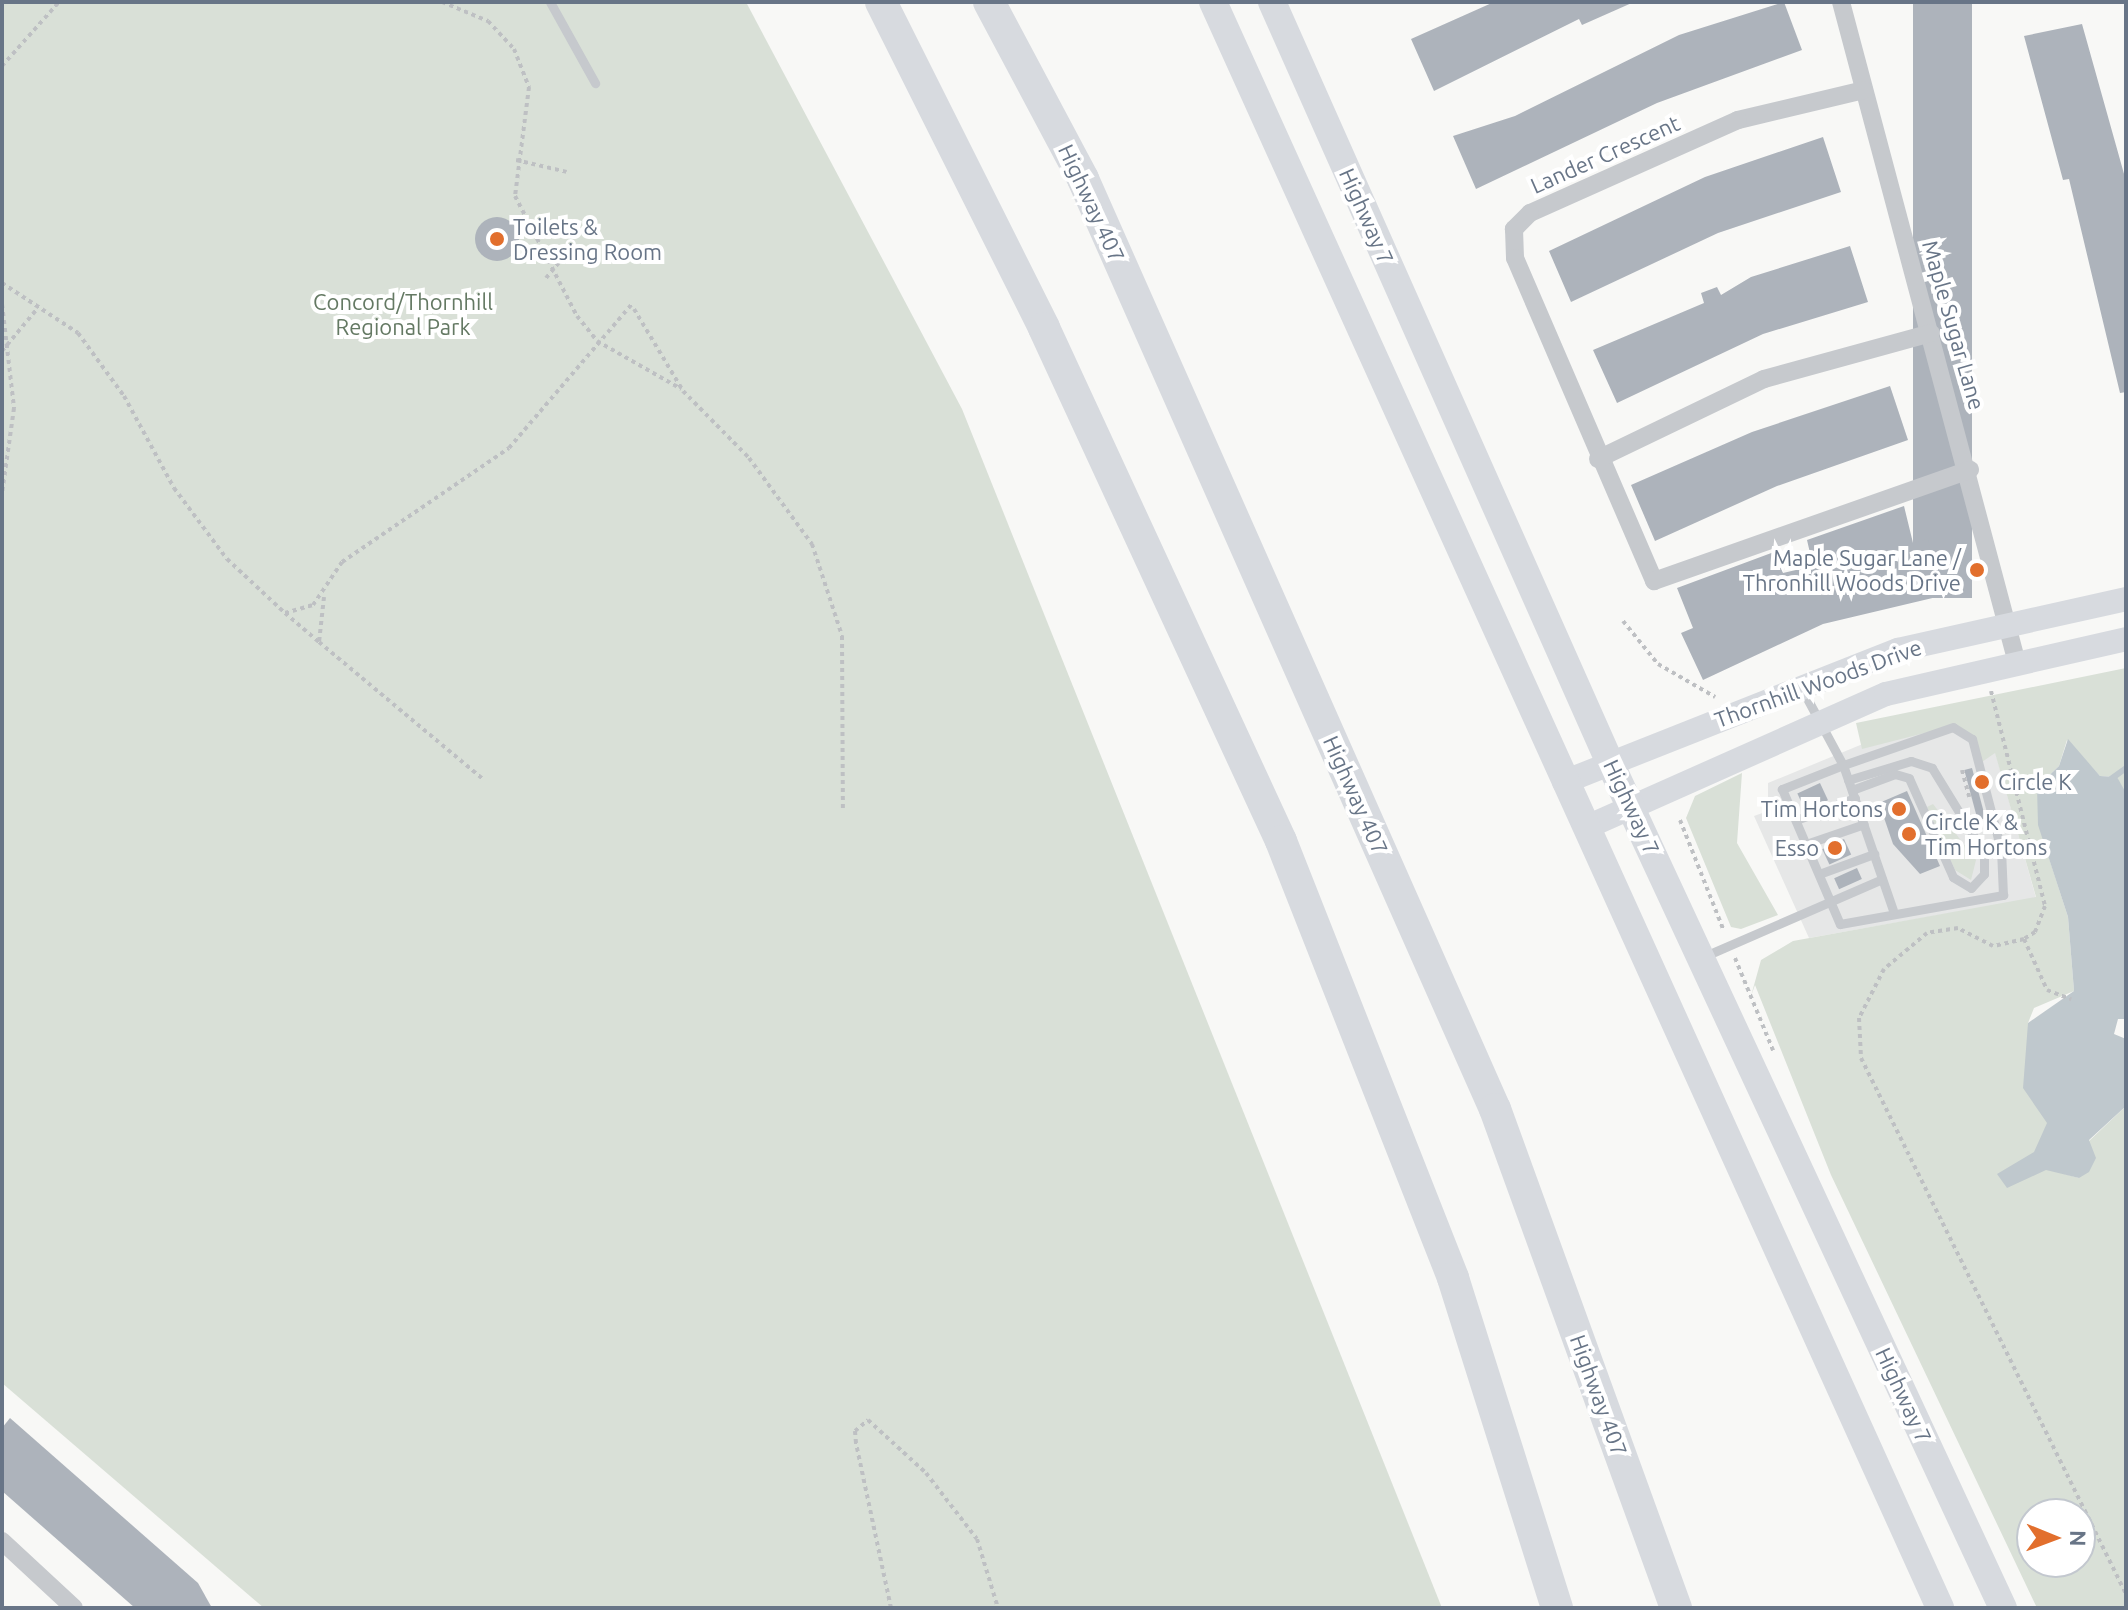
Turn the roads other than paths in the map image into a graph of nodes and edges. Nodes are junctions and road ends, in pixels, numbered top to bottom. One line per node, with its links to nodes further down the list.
1 (550, 2): 7 (lane)
2 (881, 2): 35 (highway)
3 (989, 2): 37 (highway, Highway 407)
4 (1213, 2): 21 (main road)
5 (1272, 2): 18 (main road, Highway 7)
6 (1841, 2): 8 (street, Maple Sugar Lane)
7 (595, 83)
8 (1864, 90): 9 (street, Maple Sugar Lane); 10 (street, Lander Crescent)
9 (1931, 333): 10 (street); 11 (street, Maple Sugar Lane)
10 (1598, 459): 11 (street, Lander Crescent)
11 (1970, 470): 13 (street, Maple Sugar Lane)
12 (2126, 599): 13 (street, Thornhill Woods Drive)
13 (2009, 625): 15 (street, Maple Sugar Lane); 16 (street, Thornhill Woods Drive)
14 (2126, 639): 15 (street, Thornhill Woods Drive)
15 (2017, 663): 17 (street, Thornhill Woods Drive)
16 (1801, 685): 17 (lane); 18 (street, Thornhill Woods Drive)
17 (1815, 721): 19 (lane); 23 (street, Thornhill Woods Drive)
18 (1610, 763): 21 (street, Thornhill Woods Drive); 23 (main road, Highway 7)
19 (1843, 765): 20 (lane); 24 (lane); 32 (lane)
20 (1848, 780): 22 (lane); 22 (lane)
21 (1564, 782): 26 (main road)
22 (1853, 794): 24 (lane); 25 (lane)
23 (1629, 804): 26 (street, Thornhill Woods Drive); 33 (main road, Highway 7)
24 (1796, 820): 27 (lane)
25 (1864, 824): 27 (lane); 28 (lane)
26 (1587, 827): 38 (main road)
27 (1806, 844): 29 (lane)
28 (1874, 854): 29 (lane); 30 (lane)
29 (1819, 874): 31 (lane)
30 (1882, 879): 31 (lane); 32 (lane)
31 (1831, 899): 32 (lane); 33 (lane)
32 (1893, 910)
33 (1701, 957): 39 (main road, Highway 7)
34 (2, 1541): 36 (street)
35 (1554, 1602)
36 (74, 1608)
37 (1676, 1608)
38 (1940, 1608)
39 (2003, 1608)

